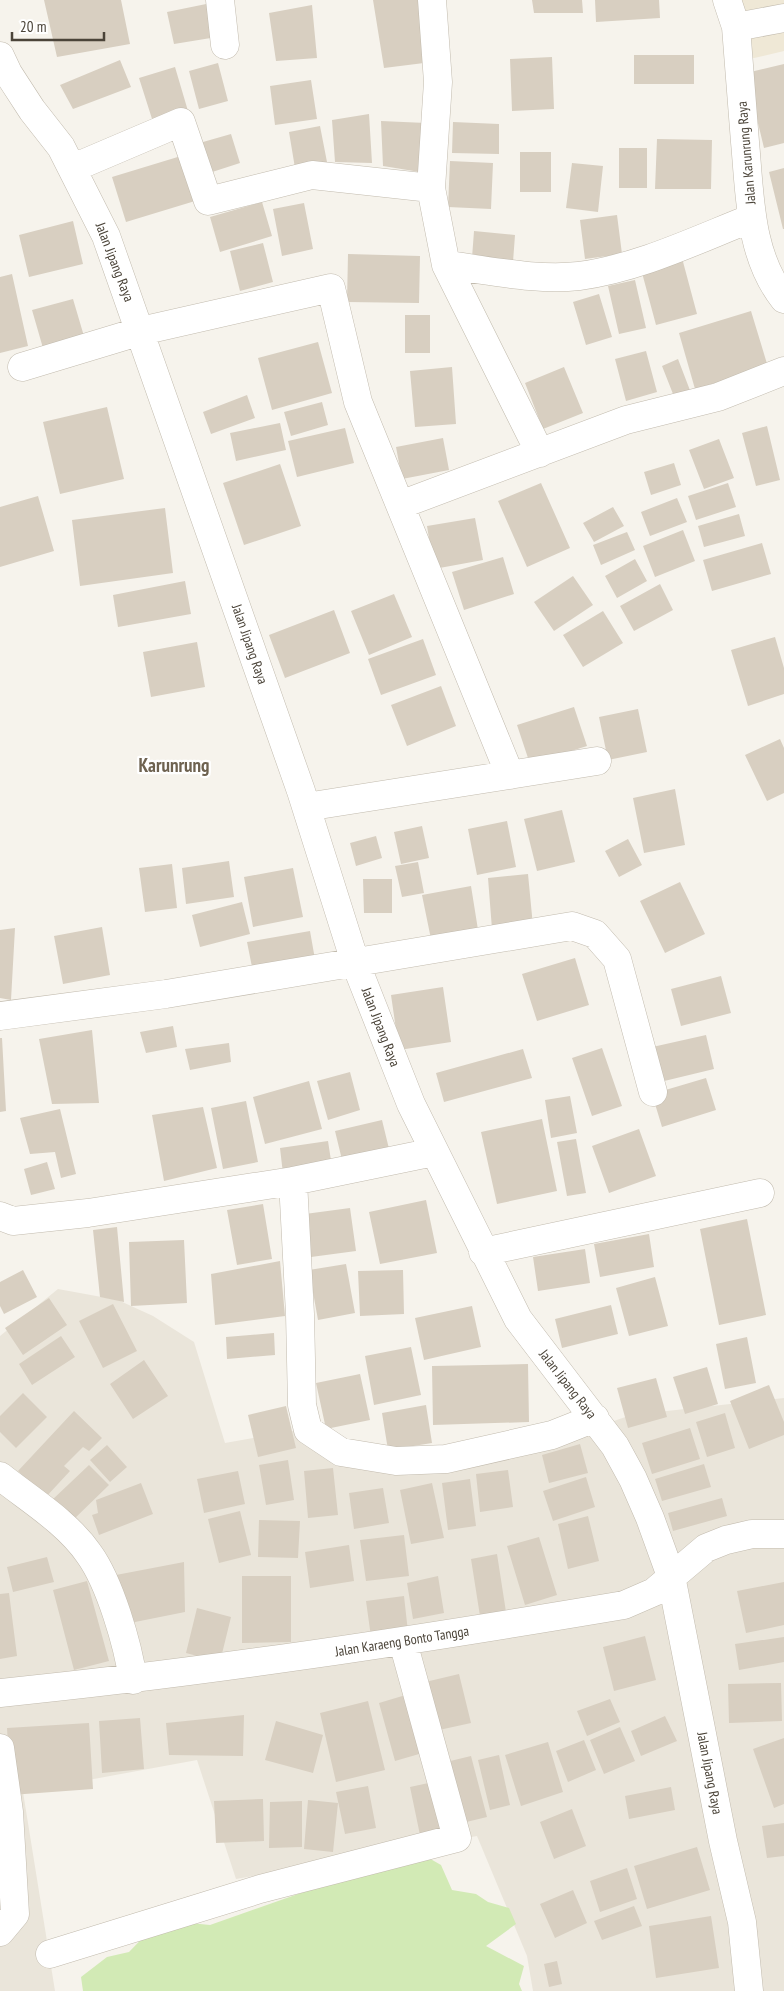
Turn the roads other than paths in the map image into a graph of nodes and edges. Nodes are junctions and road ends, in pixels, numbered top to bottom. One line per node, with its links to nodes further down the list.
1 (220, 0): 6 (street)
2 (432, 0): 9 (street)
3 (727, 0): 5 (street, Jalan Karunrung Raya)
4 (784, 18): 5 (street)
5 (736, 26): 10 (street, Jalan Karunrung Raya)
6 (225, 45)
7 (0, 56): 8 (street, Jalan Jipang Raya)
8 (73, 168): 9 (street); 13 (street, Jalan Jipang Raya)
9 (431, 188): 11 (street)
10 (752, 218): 11 (street); 12 (street, Jalan Karunrung Raya)
11 (446, 265): 16 (street)
12 (784, 299)
13 (141, 331): 14 (street); 17 (street); 20 (street, Jalan Jipang Raya)
14 (22, 367)
15 (784, 371): 16 (street)
16 (540, 452): 17 (street)
17 (400, 505): 19 (street)
18 (597, 761): 19 (street)
19 (510, 775): 20 (street)
20 (306, 808): 21 (street, Jalan Jipang Raya)
21 (355, 962): 22 (street); 23 (street); 24 (street, Jalan Jipang Raya)
22 (0, 1016)
23 (653, 1092)
24 (434, 1152): 25 (street); 28 (street, Jalan Jipang Raya)
25 (293, 1181): 27 (street); 29 (street)
26 (760, 1193): 28 (street)
27 (0, 1216)
28 (483, 1252): 29 (street, Jalan Jipang Raya)
29 (595, 1418): 32 (street, Jalan Jipang Raya)
30 (0, 1476): 34 (street)
31 (784, 1534): 32 (street, Jalan Karaeng Bonto Tangga)
32 (670, 1576): 33 (street, Jalan Karaeng Bonto Tangga); 39 (street, Jalan Jipang Raya)
33 (403, 1642): 34 (street, Jalan Karaeng Bonto Tangga); 38 (street)
34 (133, 1680): 35 (street, Jalan Karaeng Bonto Tangga)
35 (0, 1693)
36 (0, 1748): 37 (street)
37 (0, 1932)
38 (50, 1954)
39 (749, 1991)

